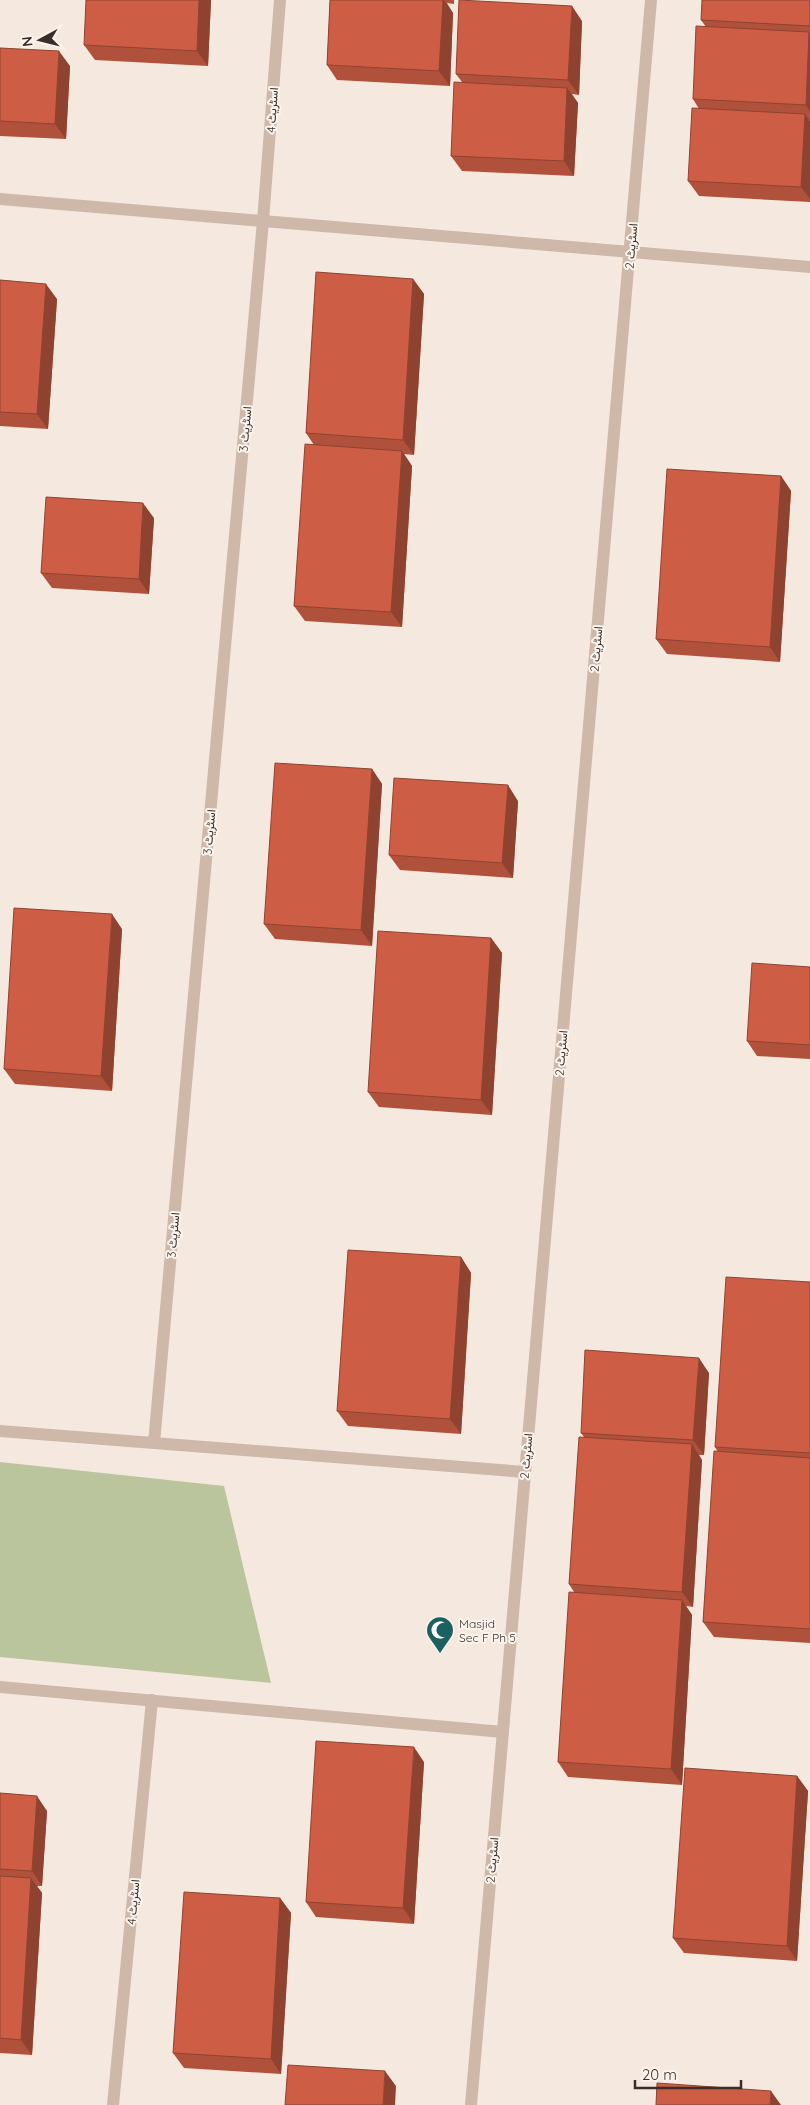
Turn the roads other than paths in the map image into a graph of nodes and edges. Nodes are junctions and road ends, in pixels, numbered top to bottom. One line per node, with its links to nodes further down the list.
1 (280, 0): 4 (street, اسٹریٹ 4)
2 (651, 0): 5 (street, اسٹریٹ 2)
3 (0, 199): 4 (street)
4 (263, 221): 5 (street); 8 (street, اسٹریٹ 3)
5 (630, 252): 6 (street); 9 (street, اسٹریٹ 2)
6 (810, 267)
7 (0, 1431): 8 (street)
8 (154, 1443): 9 (street)
9 (525, 1472): 12 (street, اسٹریٹ 2)
10 (0, 1687): 11 (street)
11 (152, 1700): 12 (street); 13 (street, اسٹریٹ 4)
12 (503, 1732): 14 (street, اسٹریٹ 2)
13 (113, 2105)
14 (471, 2105)

